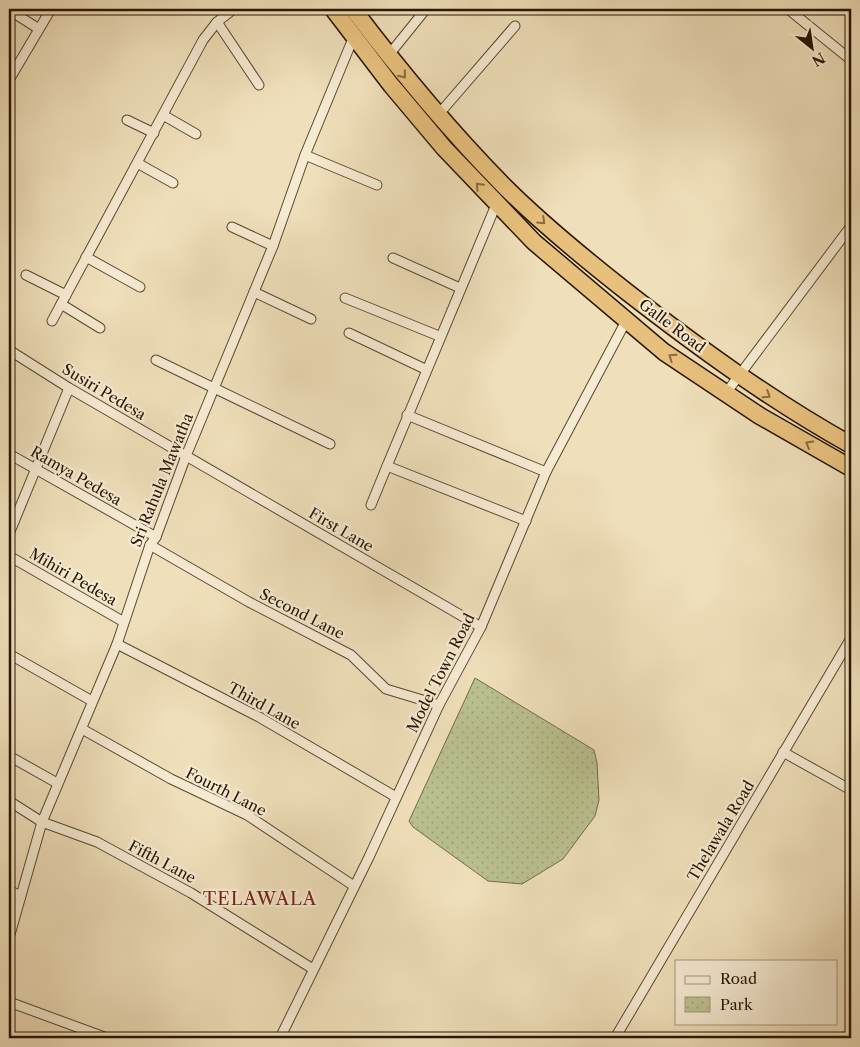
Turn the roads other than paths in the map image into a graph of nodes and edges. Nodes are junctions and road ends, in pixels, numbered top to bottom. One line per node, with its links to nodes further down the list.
1 (51, 9): 10 (street)
2 (234, 9): 8 (street)
3 (333, 9): 11 (highway)
4 (353, 9): 12 (highway, Galle Road)
5 (426, 9): 12 (street)
6 (788, 9): 13 (street)
7 (9, 10): 10 (street)
8 (217, 22): 15 (street); 16 (street)
9 (515, 26): 17 (street)
10 (39, 29): 14 (street)
11 (354, 36): 21 (street, Sri Rahula Mawatha); 26 (highway, Galle Road, one-way to 11)
12 (388, 56): 17 (highway, Galle Road, one-way to 17)
13 (851, 60)
14 (9, 80)
15 (259, 85)
16 (163, 115): 19 (street); 20 (street)
17 (438, 115): 25 (highway, Galle Road)
18 (127, 120): 19 (street)
19 (154, 133): 22 (street)
20 (196, 134)
21 (305, 155): 24 (street); 30 (street, Sri Rahula Mawatha)
22 (138, 164): 23 (street); 31 (street)
23 (173, 182)
24 (378, 185)
25 (506, 188): 26 (street); 49 (highway, Galle Road, one-way to 49)
26 (495, 203): 35 (street); 42 (highway, Galle Road)
27 (851, 226): 29 (street)
28 (232, 227): 30 (street)
29 (848, 236): 49 (street)
30 (273, 246): 36 (street, Sri Rahula Mawatha)
31 (86, 257): 34 (street); 37 (street)
32 (393, 258): 35 (street)
33 (26, 275): 37 (street)
34 (140, 286)
35 (460, 288): 45 (street)
36 (254, 292): 40 (street); 51 (street, Sri Rahula Mawatha)
37 (66, 295): 39 (street)
38 (345, 298): 45 (street)
39 (62, 304): 41 (street); 43 (street)
40 (311, 319)
41 (52, 321)
42 (626, 321): 52 (highway, Galle Road, one-way to 42); 61 (street, Model Town Road)
43 (100, 328)
44 (350, 333): 48 (street)
45 (439, 336): 48 (street)
46 (9, 350): 50 (street, Susiri Pedesa)
47 (156, 360): 51 (street)
48 (426, 369): 53 (street)
49 (739, 377): 52 (street); 55 (highway, Galle Road, one-way to 55)
50 (69, 388): 57 (street, Susiri Pedesa); 60 (street)
51 (214, 388): 54 (street); 57 (street, Sri Rahula Mawatha)
52 (726, 394): 59 (highway, Galle Road, one-way to 52)
53 (407, 415): 58 (street); 61 (street)
54 (330, 444)
55 (851, 445)
56 (9, 454): 60 (street, Ramya Pedesa)
57 (186, 456): 65 (street, Sri Rahula Mawatha); 68 (street, First Lane)
58 (387, 466): 62 (street); 63 (street)
59 (851, 468)
60 (36, 469): 64 (street); 65 (street, Ramya Pedesa)
61 (546, 472): 63 (street, Model Town Road)
62 (371, 505)
63 (526, 521): 68 (street, Model Town Road)
64 (9, 534)
65 (153, 541): 67 (street, Sri Rahula Mawatha); 73 (street, Second Lane)
66 (9, 556): 67 (street, Mihiri Pedesa)
67 (124, 622): 70 (street, Sri Rahula Mawatha)
68 (481, 627): 73 (street, Model Town Road)
69 (851, 638): 75 (street, Thelawala Road)
70 (116, 644): 72 (street, Sri Rahula Mawatha); 79 (street, Third Lane)
71 (9, 654): 72 (street)
72 (92, 702): 74 (street, Sri Rahula Mawatha)
73 (439, 705): 79 (street, Model Town Road)
74 (82, 729): 77 (street, Sri Rahula Mawatha); 82 (street, Fourth Lane)
75 (784, 752): 78 (street); 90 (street, Thelawala Road)
76 (9, 756): 77 (street)
77 (58, 783): 81 (street, Sri Rahula Mawatha)
78 (851, 790)
79 (396, 797): 82 (street, Model Town Road)
80 (9, 801): 81 (street, Fifth Lane)
81 (42, 822): 84 (street, Sri Rahula Mawatha); 86 (street, Fifth Lane)
82 (354, 886): 86 (street, Model Town Road)
83 (9, 890): 84 (street)
84 (20, 896): 85 (street, Sri Rahula Mawatha)
85 (9, 938)
86 (314, 969): 89 (street, Model Town Road)
87 (9, 1002): 88 (street)
88 (107, 1038)
89 (280, 1038)
90 (614, 1038)

